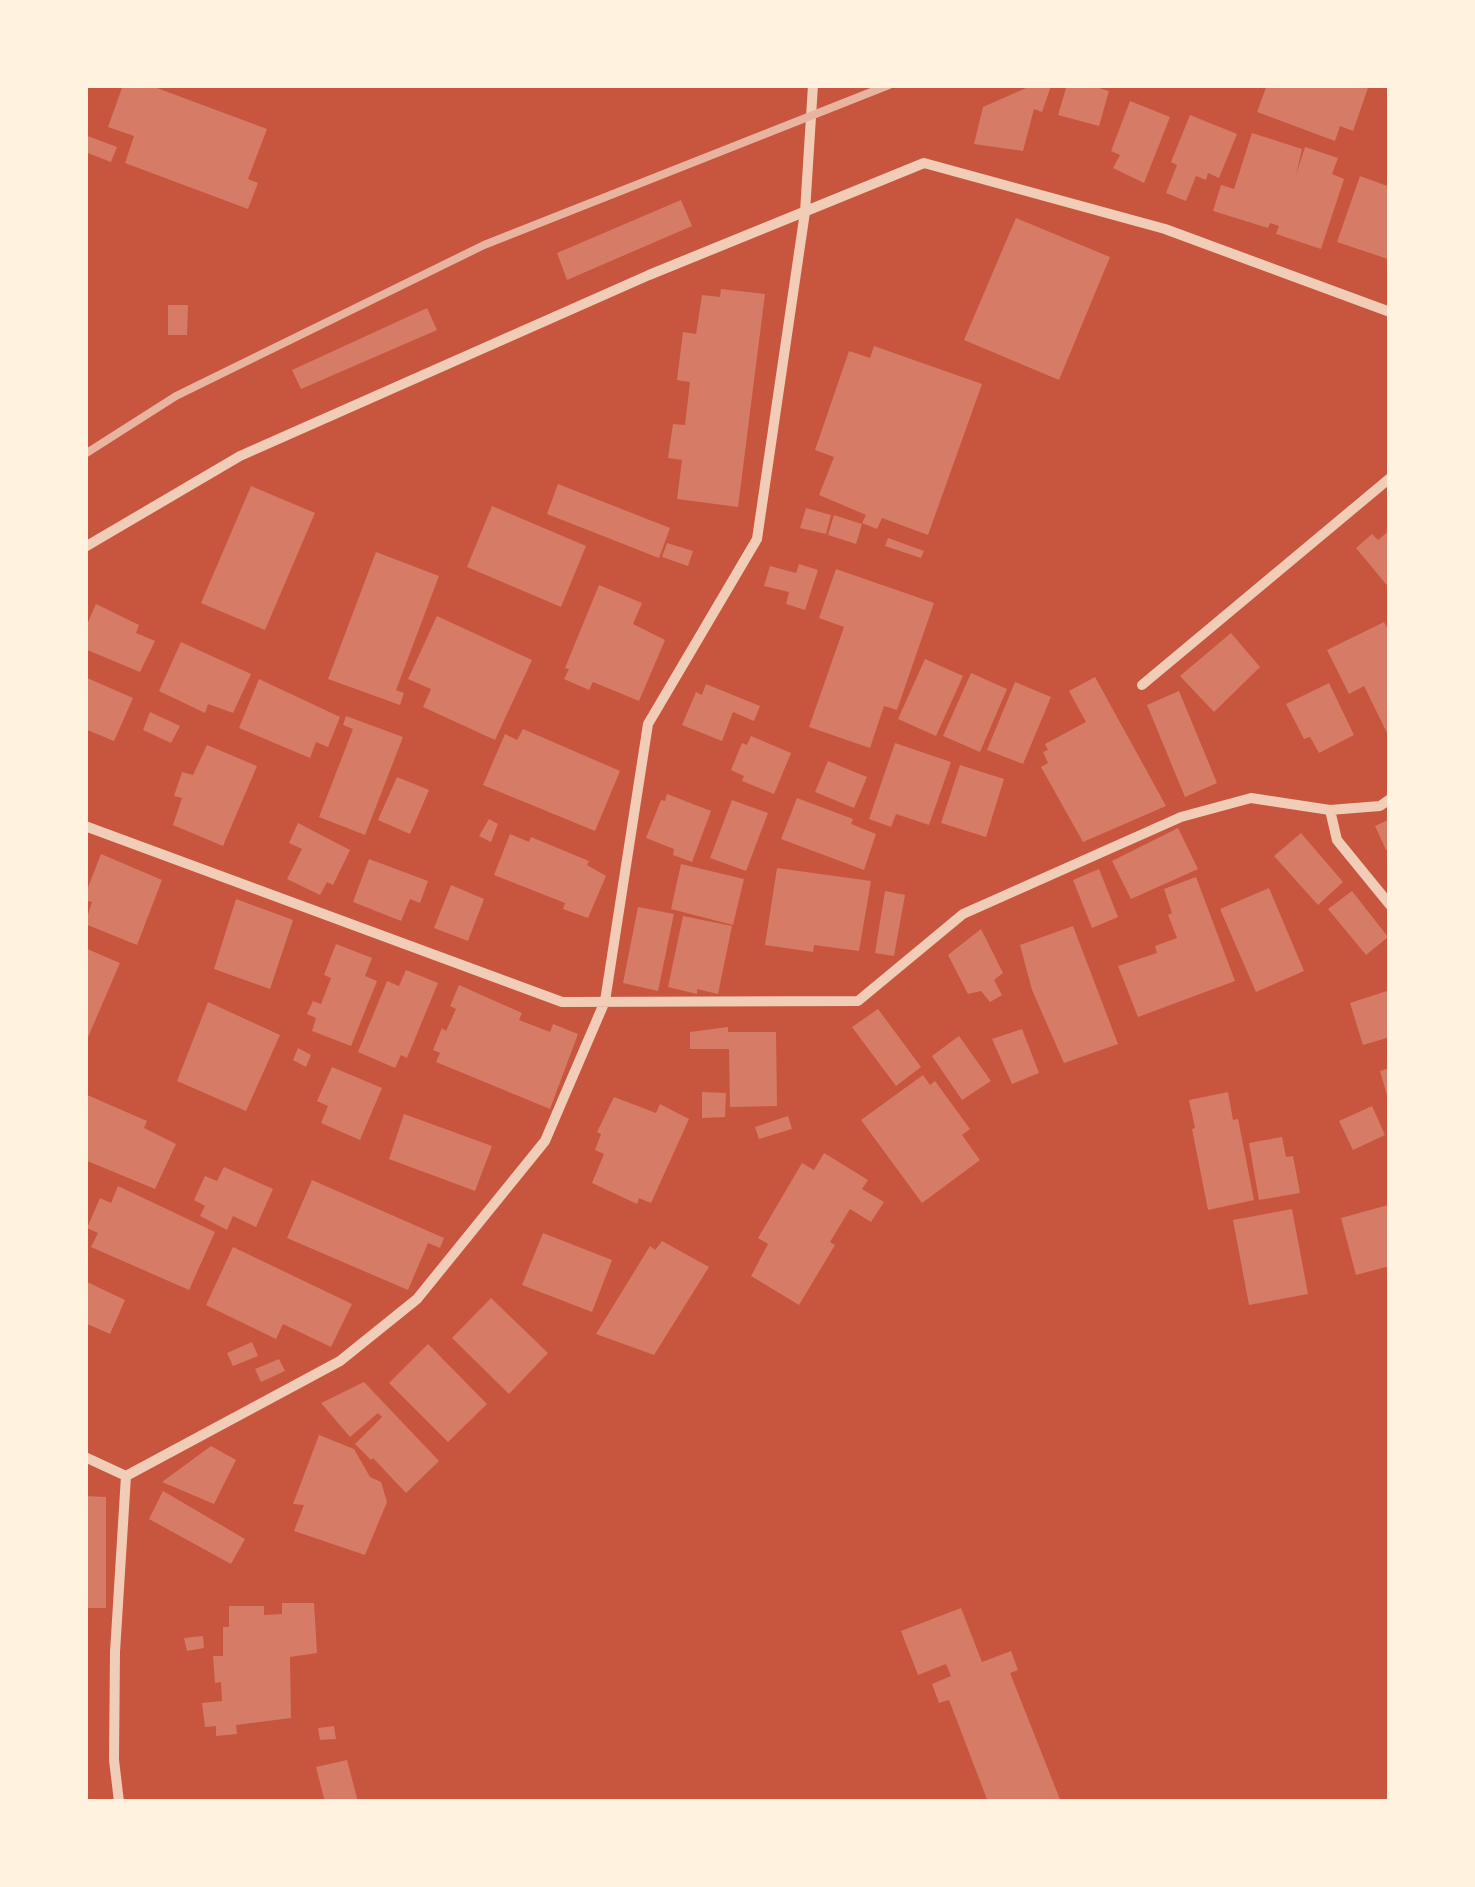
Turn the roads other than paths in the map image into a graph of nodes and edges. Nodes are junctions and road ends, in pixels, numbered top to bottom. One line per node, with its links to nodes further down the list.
1 (812, 85): 2 (street)
2 (806, 212): 3 (street); 5 (street); 11 (street)
3 (1390, 312)
4 (1390, 478): 6 (street)
5 (85, 547)
6 (1142, 685)
7 (1390, 799): 8 (street)
8 (1330, 810): 10 (street); 11 (street)
9 (85, 826): 11 (street)
10 (1390, 905)
11 (605, 1002): 13 (street)
12 (85, 1457): 13 (street)
13 (126, 1476): 14 (street)
14 (119, 1802)

